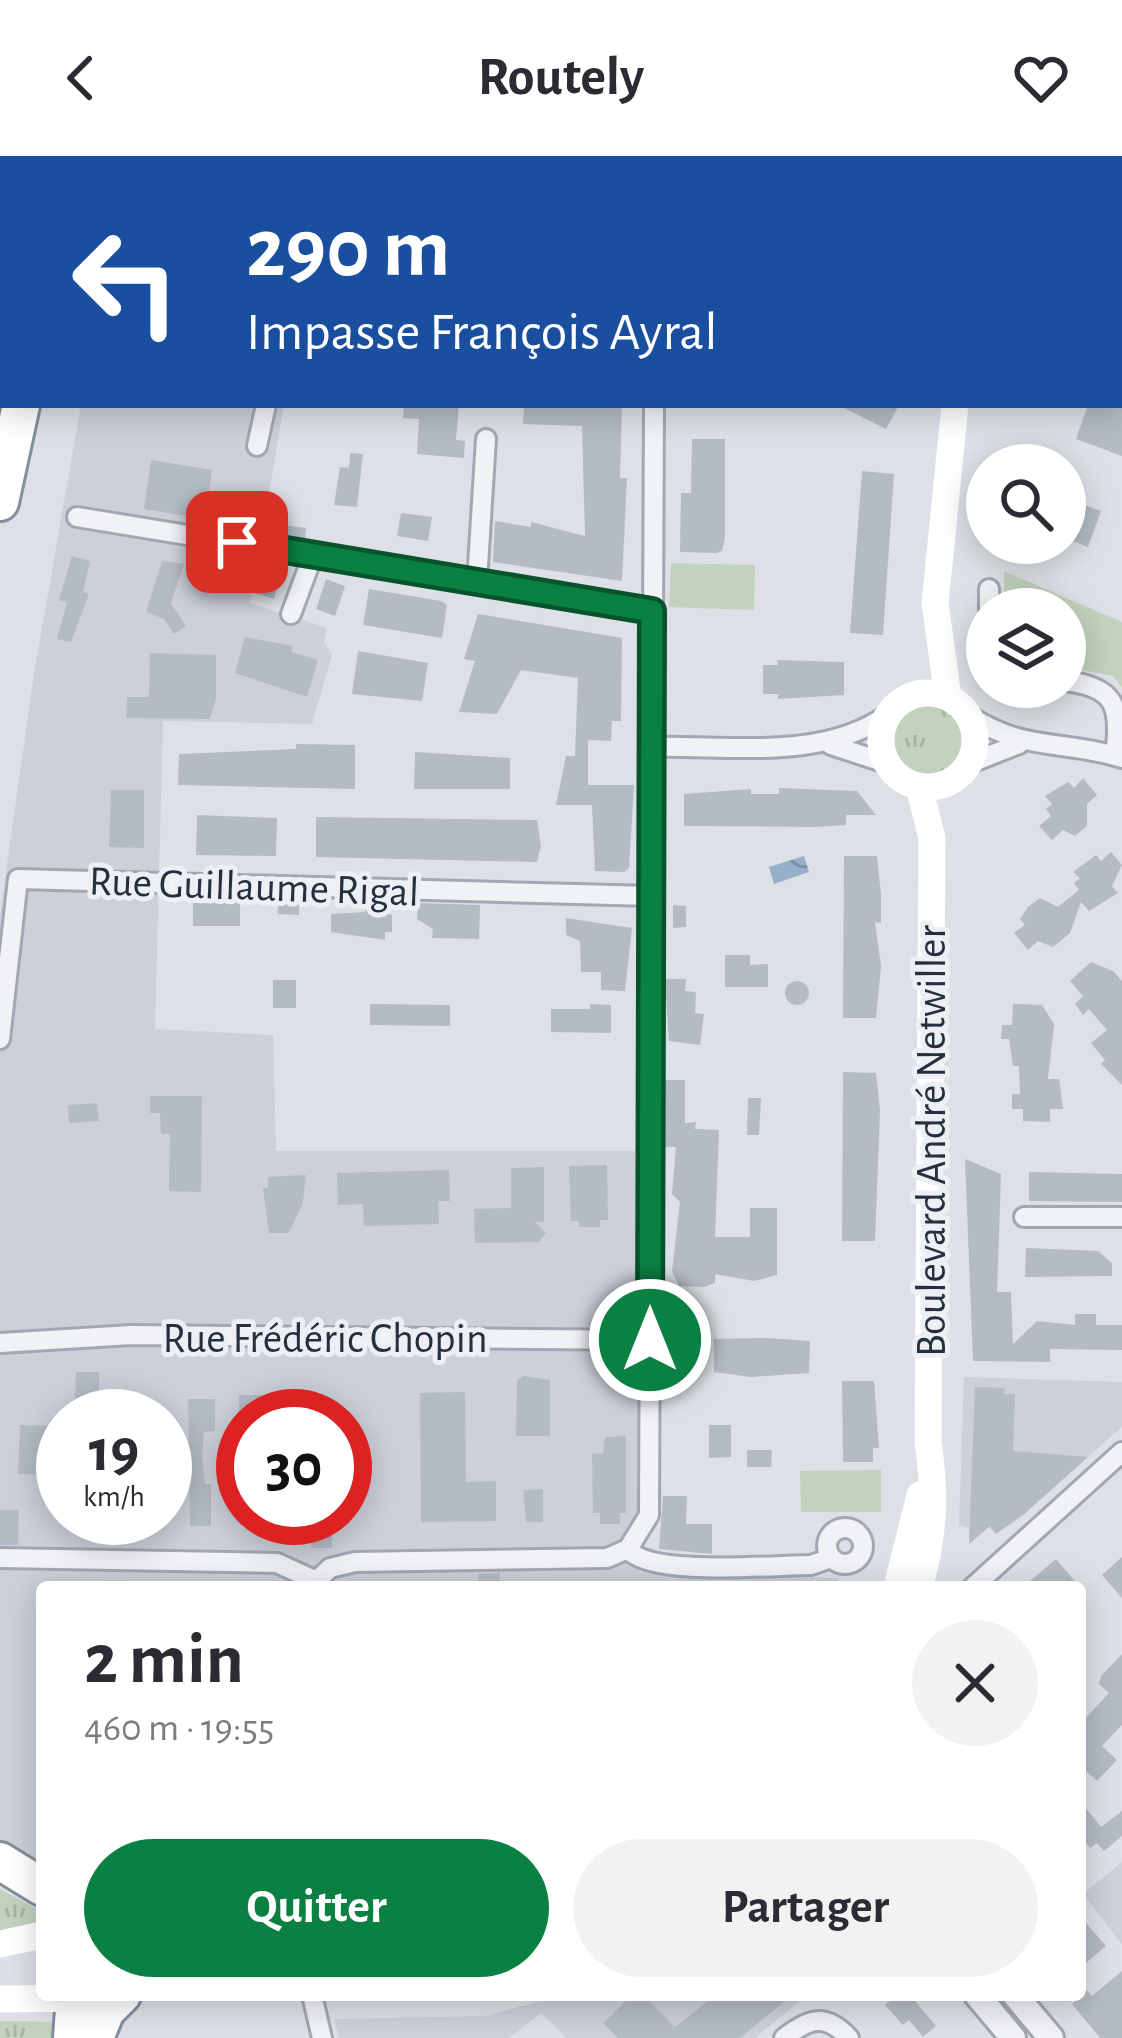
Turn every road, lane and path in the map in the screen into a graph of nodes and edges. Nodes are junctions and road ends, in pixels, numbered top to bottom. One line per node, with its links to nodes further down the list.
1 (20, 408): 7 (highway)
2 (265, 408): 6 (street)
3 (654, 408): 11 (street)
4 (956, 408): 13 (main road)
5 (485, 439): 10 (street)
6 (257, 446)
7 (0, 502)
8 (77, 517): 9 (street)
9 (313, 555): 10 (street); 12 (street)
10 (477, 582): 11 (street)
11 (652, 611): 20 (street)
12 (291, 614)
13 (937, 630): 15 (main road); 16 (main road)
14 (1086, 683): 21 (street)
15 (919, 693): 16 (main road); 17 (main road)
16 (958, 706): 18 (street); 23 (main road)
17 (887, 716): 19 (street); 22 (main road)
18 (1023, 743): 21 (street); 23 (street)
19 (826, 744): 20 (street); 22 (street)
20 (653, 747): 26 (street)
21 (1119, 757)
22 (886, 763): 24 (main road)
23 (960, 773): 24 (main road); 25 (main road, Boulevard André Netwiller)
24 (919, 787): 25 (main road, Boulevard André Netwiller)
25 (932, 838): 32 (main road, Boulevard André Netwiller)
26 (652, 896): 27 (street, Rue Guillaume Rigal); 30 (street)
27 (0, 1039)
28 (1024, 1216): 29 (street)
29 (1122, 1217)
30 (650, 1340): 31 (street, Rue Frédéric Chopin); 34 (street)
31 (0, 1343)
32 (928, 1443): 39 (main road, Boulevard André Netwiller); 40 (main road, Boulevard André Netwiller)
33 (1122, 1452): 41 (street)
34 (628, 1549): 36 (street); 38 (street)
35 (0, 1558): 37 (street)
36 (831, 1558)
37 (309, 1581)
38 (314, 1581)
39 (899, 1581)
40 (920, 1581)
41 (980, 1581)
42 (0, 1861): 44 (highway)
43 (0, 1875): 45 (highway)
44 (36, 1883)
45 (36, 1897)
46 (36, 1936): 47 (main road)
47 (0, 1944)
48 (36, 1981): 49 (main road)
49 (0, 1982)
50 (36, 1998): 51 (main road)
51 (0, 1999)
52 (75, 2001): 57 (highway)
53 (117, 2001): 58 (highway)
54 (313, 2001): 59 (street)
55 (982, 2001): 62 (street)
56 (1020, 2001): 63 (street)
57 (72, 2038)
58 (95, 2038)
59 (322, 2038)
60 (784, 2038): 61 (street)
61 (849, 2038)
62 (1013, 2038)
63 (1051, 2038)

